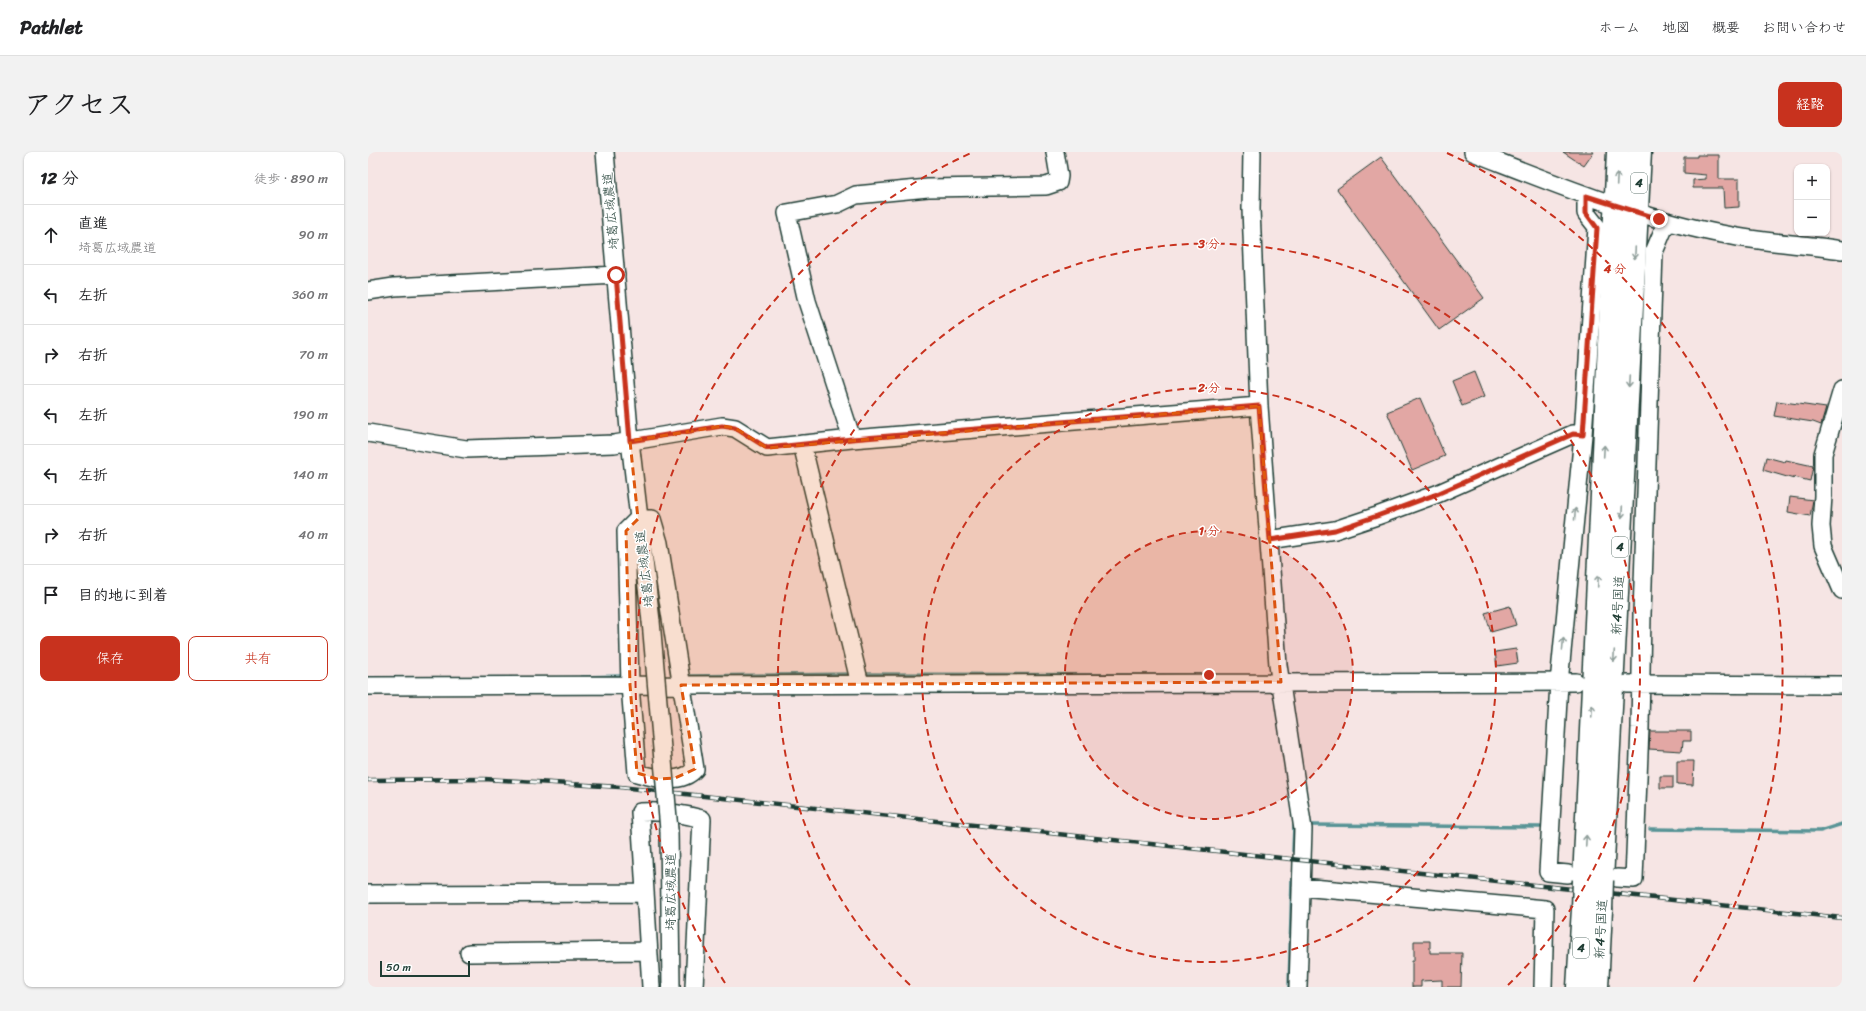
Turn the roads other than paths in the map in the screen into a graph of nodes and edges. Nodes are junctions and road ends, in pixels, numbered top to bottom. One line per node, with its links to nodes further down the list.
1 (606, 152): 12 (street, 埼葛広域農道)
2 (1055, 152): 18 (street)
3 (1252, 152): 15 (street)
4 (1473, 152): 7 (street)
5 (1618, 152): 8 (highway, 新4号国道 / 4, one-way to 5)
6 (1640, 152): 9 (highway, 新4号国道 / 4)
7 (1586, 196): 8 (street); 17 (street)
8 (1616, 206): 9 (street); 32 (highway, 新4号国道 / 4, one-way to 8)
9 (1637, 214): 10 (street); 32 (highway, 新4号国道 / 4, one-way to 32)
10 (1667, 221): 11 (street); 27 (street)
11 (1842, 250)
12 (616, 275): 13 (street); 19 (street, 埼葛広域農道)
13 (368, 291)
14 (1842, 390): 23 (street)
15 (1259, 406): 18 (street); 22 (street)
16 (368, 433): 19 (street)
17 (1583, 435): 22 (street); 25 (street, one-way to 17)
18 (852, 439): 20 (street)
19 (630, 441): 20 (street); 21 (street, 埼葛広域農道)
20 (802, 444): 26 (street)
21 (638, 519): 28 (street); 29 (street); 40 (street, 埼葛広域農道, bridge)
22 (1270, 540): 24 (street)
23 (1842, 590)
24 (1281, 682): 25 (street); 26 (street); 33 (street)
25 (1568, 682): 32 (street)
26 (860, 684): 29 (street)
27 (1634, 684): 30 (street); 32 (street)
28 (630, 685): 29 (street); 29 (street); 31 (street)
29 (682, 685)
30 (1842, 685)
31 (368, 686)
32 (1593, 878): 36 (highway, 新4号国道 / 4, bridge)
33 (1301, 887): 42 (street); 43 (street)
34 (644, 893): 35 (street); 37 (street); 41 (street)
35 (368, 894)
36 (1592, 910): 44 (highway, 新4号国道 / 4); 45 (highway, 新4号国道 / 4)
37 (648, 951): 38 (street); 39 (street)
38 (469, 952)
39 (651, 987)
40 (671, 987)
41 (694, 987)
42 (1298, 987)
43 (1543, 987)
44 (1578, 987)
45 (1597, 987)

